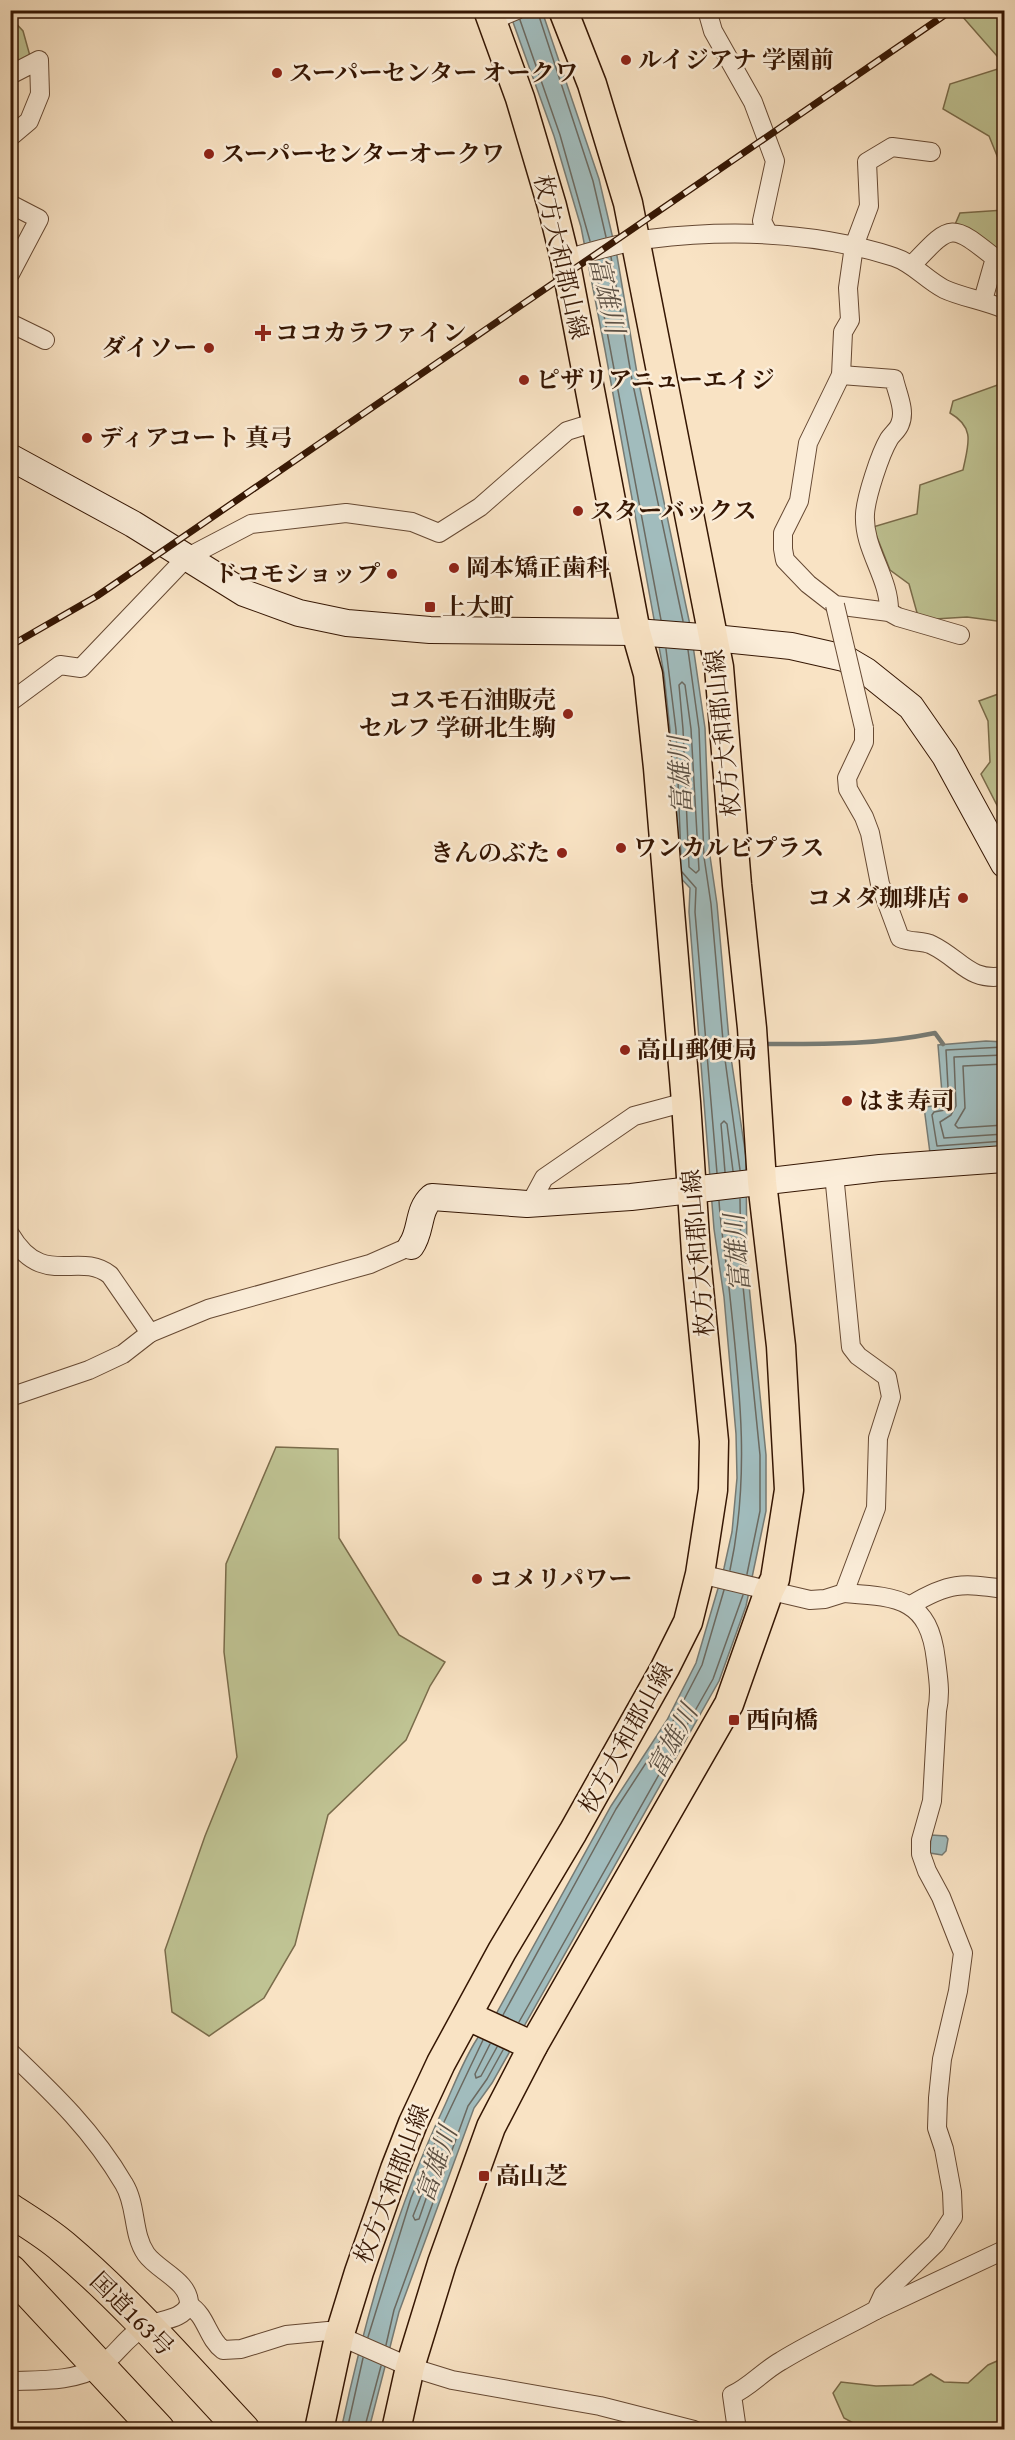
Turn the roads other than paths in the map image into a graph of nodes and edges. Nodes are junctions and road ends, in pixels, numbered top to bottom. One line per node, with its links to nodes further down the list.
1 (563, 10): 9 (main road, 枚方大和郡山線)
2 (707, 10): 8 (street)
3 (499, 14): 11 (main road, 枚方大和郡山線)
4 (10, 75): 5 (street)
5 (10, 137)
6 (931, 152): 10 (street)
7 (10, 204): 14 (street)
8 (768, 233): 9 (street); 10 (street)
9 (636, 241): 11 (street); 27 (main road, 枚方大和郡山線)
10 (854, 246): 13 (street); 19 (street)
11 (565, 259): 20 (main road, 枚方大和郡山線)
12 (1000, 260): 13 (street); 15 (street)
13 (912, 265): 15 (street)
14 (10, 274)
15 (983, 300): 16 (street)
16 (1005, 309)
17 (10, 323): 18 (street)
18 (45, 340)
19 (841, 375): 23 (street); 24 (street)
20 (596, 422): 22 (street); 25 (main road, 枚方大和郡山線)
21 (10, 457): 22 (street)
22 (186, 558): 25 (street); 28 (street)
23 (835, 605): 24 (street); 30 (street, bridge)
24 (889, 612): 26 (street)
25 (636, 632): 27 (street); 31 (main road, 枚方大和郡山線)
26 (960, 635)
27 (714, 638): 29 (street); 34 (main road, 枚方大和郡山線)
28 (10, 702)
29 (1005, 864)
30 (1005, 976)
31 (686, 1102): 35 (main road, 枚方大和郡山線); 36 (street)
32 (1005, 1159): 33 (street)
33 (834, 1174): 34 (street); 44 (street)
34 (762, 1182): 35 (street); 43 (main road, 枚方大和郡山線)
35 (691, 1190): 36 (street); 41 (main road, 枚方大和郡山線)
36 (531, 1204): 38 (street)
37 (10, 1234): 39 (street)
38 (411, 1246): 39 (street)
39 (150, 1333): 40 (street)
40 (10, 1397)
41 (700, 1574): 43 (street); 46 (main road, 枚方大和郡山線)
42 (1005, 1589): 45 (street)
43 (769, 1591): 44 (street); 47 (main road, 枚方大和郡山線)
44 (844, 1593): 45 (street)
45 (911, 1605): 53 (street)
46 (468, 2016): 47 (main road); 55 (main road, 枚方大和郡山線)
47 (533, 2046): 56 (main road, 枚方大和郡山線)
48 (10, 2052): 52 (street)
49 (10, 2210): 54 (highway, 国道163号)
50 (1005, 2250): 53 (street)
51 (10, 2271): 57 (highway)
52 (189, 2305): 54 (street); 55 (street)
53 (876, 2310): 64 (street)
54 (146, 2326): 57 (street); 60 (highway, 国道163号)
55 (339, 2337): 56 (street); 61 (main road, 枚方大和郡山線)
56 (402, 2364): 62 (main road, 枚方大和郡山線); 63 (street)
57 (100, 2366): 58 (street); 59 (highway)
58 (10, 2381)
59 (158, 2430)
60 (243, 2430)
61 (319, 2430)
62 (396, 2430)
63 (694, 2430)
64 (737, 2430)

